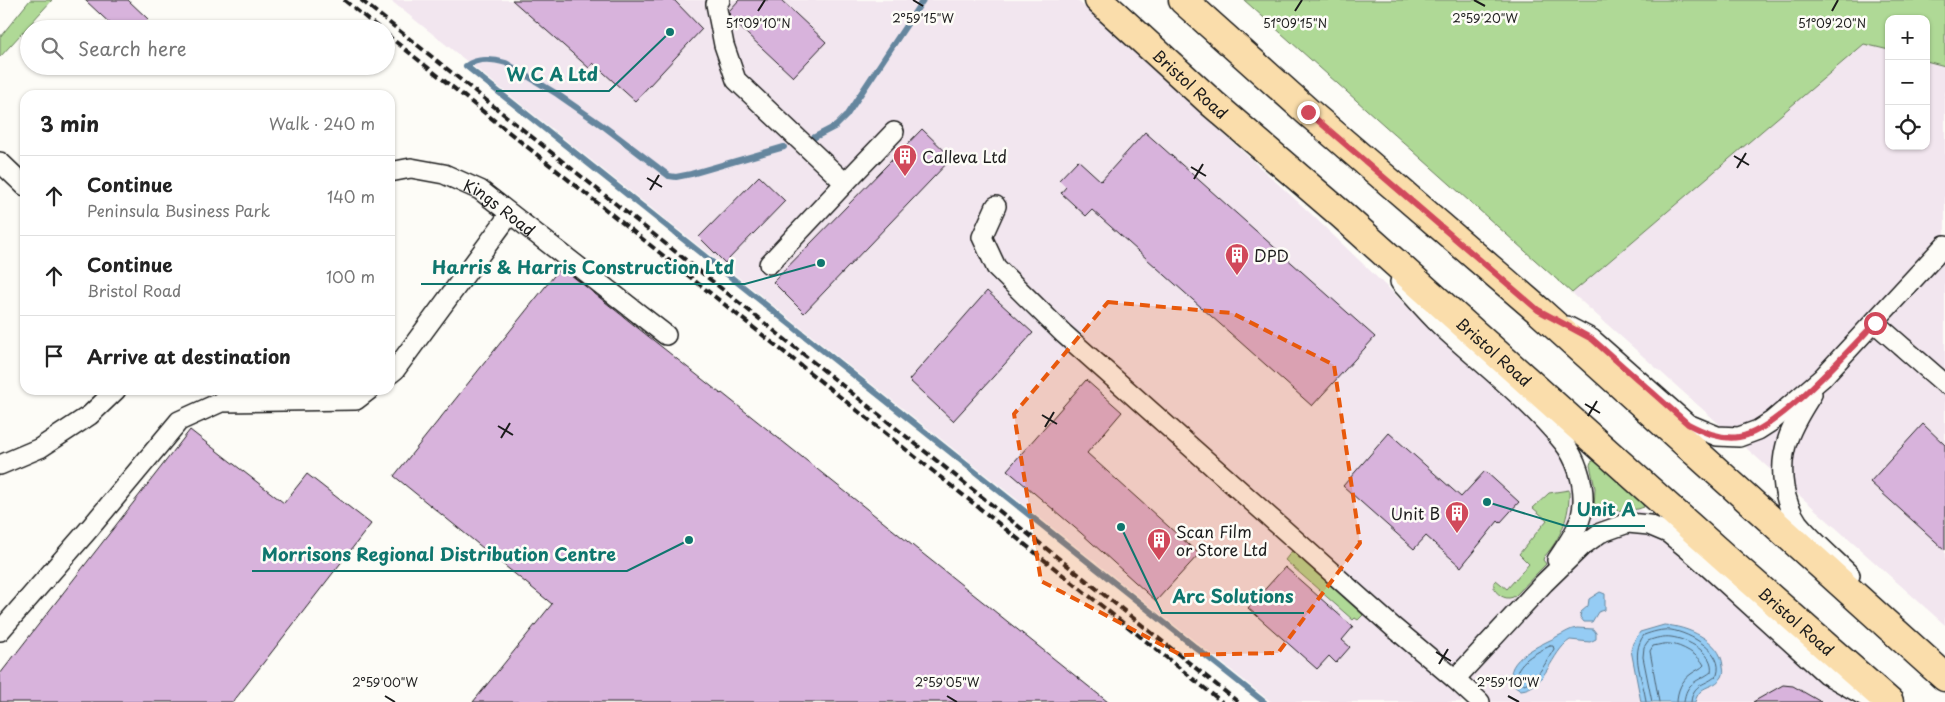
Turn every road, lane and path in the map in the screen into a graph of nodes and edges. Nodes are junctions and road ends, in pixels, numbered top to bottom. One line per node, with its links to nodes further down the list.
1 (720, 0): 8 (street)
2 (1099, 0): 9 (main road, Bristol Road)
3 (1183, 0): 14 (main road)
4 (894, 132): 8 (street)
5 (0, 162): 7 (street)
6 (395, 171): 11 (street, Kings Road)
7 (20, 181)
8 (845, 183): 13 (street)
9 (1317, 193): 23 (street); 30 (main road, Bristol Road)
10 (996, 206): 27 (street)
11 (510, 214): 16 (street, Kings Road); 17 (street)
12 (1945, 245): 15 (street)
13 (769, 264)
14 (1538, 310): 18 (street); 25 (main road)
15 (1875, 323): 18 (street); 19 (street)
16 (666, 335)
17 (395, 370)
18 (1822, 378): 25 (street)
19 (1945, 384)
20 (111, 395): 22 (street)
21 (363, 395): 24 (street)
22 (0, 465)
23 (1544, 583): 27 (street); 29 (street)
24 (0, 631)
25 (1905, 641): 26 (main road)
26 (1945, 677)
27 (1455, 679): 28 (street)
28 (1480, 702)
29 (1875, 702)
30 (1889, 702)

